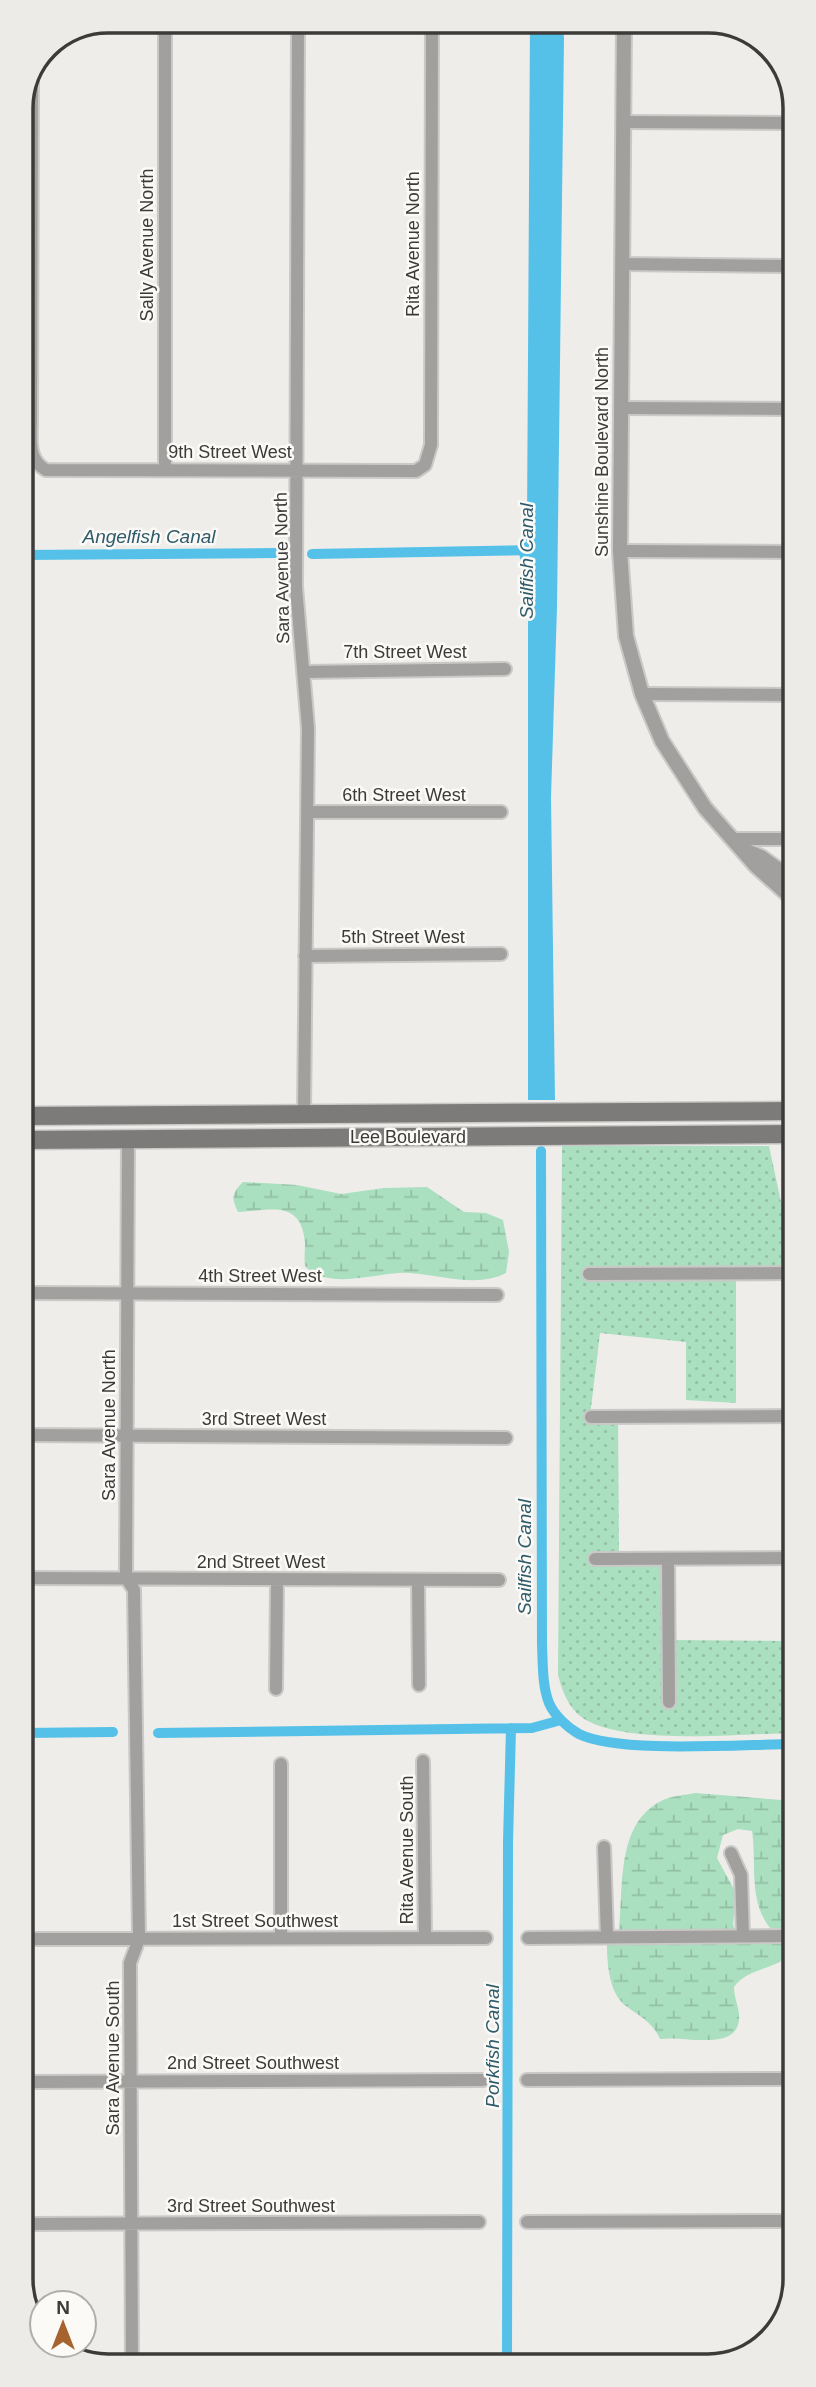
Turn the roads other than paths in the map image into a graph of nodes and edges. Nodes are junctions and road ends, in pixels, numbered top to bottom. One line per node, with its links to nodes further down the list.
1 (165, 33): 13 (street, Sally Avenue North)
2 (298, 33): 14 (street, Sara Avenue North)
3 (432, 33): 12 (street, Rita Avenue North)
4 (624, 33): 5 (street, Sunshine Boulevard North)
5 (623, 122): 6 (street); 7 (street, Sunshine Boulevard North)
6 (783, 123)
7 (622, 264): 8 (street); 9 (street, Sunshine Boulevard North)
8 (783, 265)
9 (621, 408): 10 (street); 15 (street, Sunshine Boulevard North)
10 (783, 409)
11 (33, 456): 13 (street, 9th Street West)
12 (425, 466): 14 (street, 9th Street West)
13 (165, 470): 14 (street, 9th Street West)
14 (297, 470): 18 (street, Sara Avenue North)
15 (620, 551): 16 (street); 19 (street, Sunshine Boulevard North)
16 (783, 552)
17 (505, 669): 18 (street, 7th Street West)
18 (304, 672): 21 (street, Sara Avenue North)
19 (642, 694): 20 (street); 24 (street, Sunshine Boulevard North)
20 (783, 695)
21 (307, 812): 22 (street, 6th Street West); 28 (street, Sara Avenue North)
22 (501, 812)
23 (783, 840): 24 (street)
24 (738, 844): 25 (street, Sunshine Boulevard North); 26 (street, Sunshine Boulevard North)
25 (783, 873)
26 (783, 888)
27 (501, 954): 28 (street, 5th Street West)
28 (304, 956): 30 (street, Sara Avenue North)
29 (783, 1111): 30 (main road, Lee Boulevard)
30 (304, 1114): 31 (main road, Lee Boulevard); 34 (main road)
31 (33, 1116)
32 (783, 1134): 35 (main road, Lee Boulevard)
33 (33, 1140): 34 (main road, Lee Boulevard)
34 (88, 1140): 35 (main road, Lee Boulevard)
35 (128, 1140): 39 (street, Sara Avenue North)
36 (783, 1273): 37 (street)
37 (589, 1274)
38 (33, 1293): 39 (street, 4th Street West)
39 (127, 1293): 40 (street, 4th Street West); 44 (street, Sara Avenue North)
40 (497, 1295)
41 (591, 1416): 42 (street)
42 (783, 1416)
43 (33, 1435): 44 (street, 3rd Street West)
44 (126, 1435): 45 (street, 3rd Street West); 50 (street, Sara Avenue North)
45 (506, 1438)
46 (595, 1559): 47 (street)
47 (668, 1559): 48 (street); 56 (street)
48 (783, 1559)
49 (33, 1578): 50 (street, 2nd Street West)
50 (126, 1578): 51 (street, 2nd Street West); 57 (street, Sara Avenue North)
51 (277, 1580): 52 (street, 2nd Street West); 55 (street)
52 (418, 1580): 53 (street, 2nd Street West); 54 (street)
53 (499, 1580)
54 (419, 1685)
55 (276, 1689)
56 (669, 1702)
57 (134, 1709): 70 (street, Sara Avenue South)
58 (423, 1762): 66 (street, Rita Avenue South)
59 (281, 1764): 65 (street)
60 (604, 1847): 64 (street)
61 (732, 1853): 62 (street)
62 (743, 1936): 63 (street); 64 (street)
63 (783, 1936)
64 (607, 1937): 68 (street)
65 (281, 1938): 66 (street, 1st Street Southwest); 70 (street, 1st Street Southwest)
66 (425, 1938): 67 (street, 1st Street Southwest)
67 (486, 1938)
68 (528, 1938)
69 (33, 1939): 70 (street, 1st Street Southwest)
70 (139, 1939): 74 (street, Sara Avenue South)
71 (783, 2079): 73 (street)
72 (484, 2080): 74 (street, 2nd Street Southwest)
73 (527, 2080)
74 (131, 2081): 75 (street, 2nd Street Southwest); 80 (street, Sara Avenue South)
75 (33, 2082)
76 (783, 2221): 78 (street)
77 (479, 2222): 80 (street, 3rd Street Southwest)
78 (527, 2222)
79 (33, 2224): 80 (street, 3rd Street Southwest)
80 (131, 2224): 81 (street, Sara Avenue South)
81 (132, 2354)

